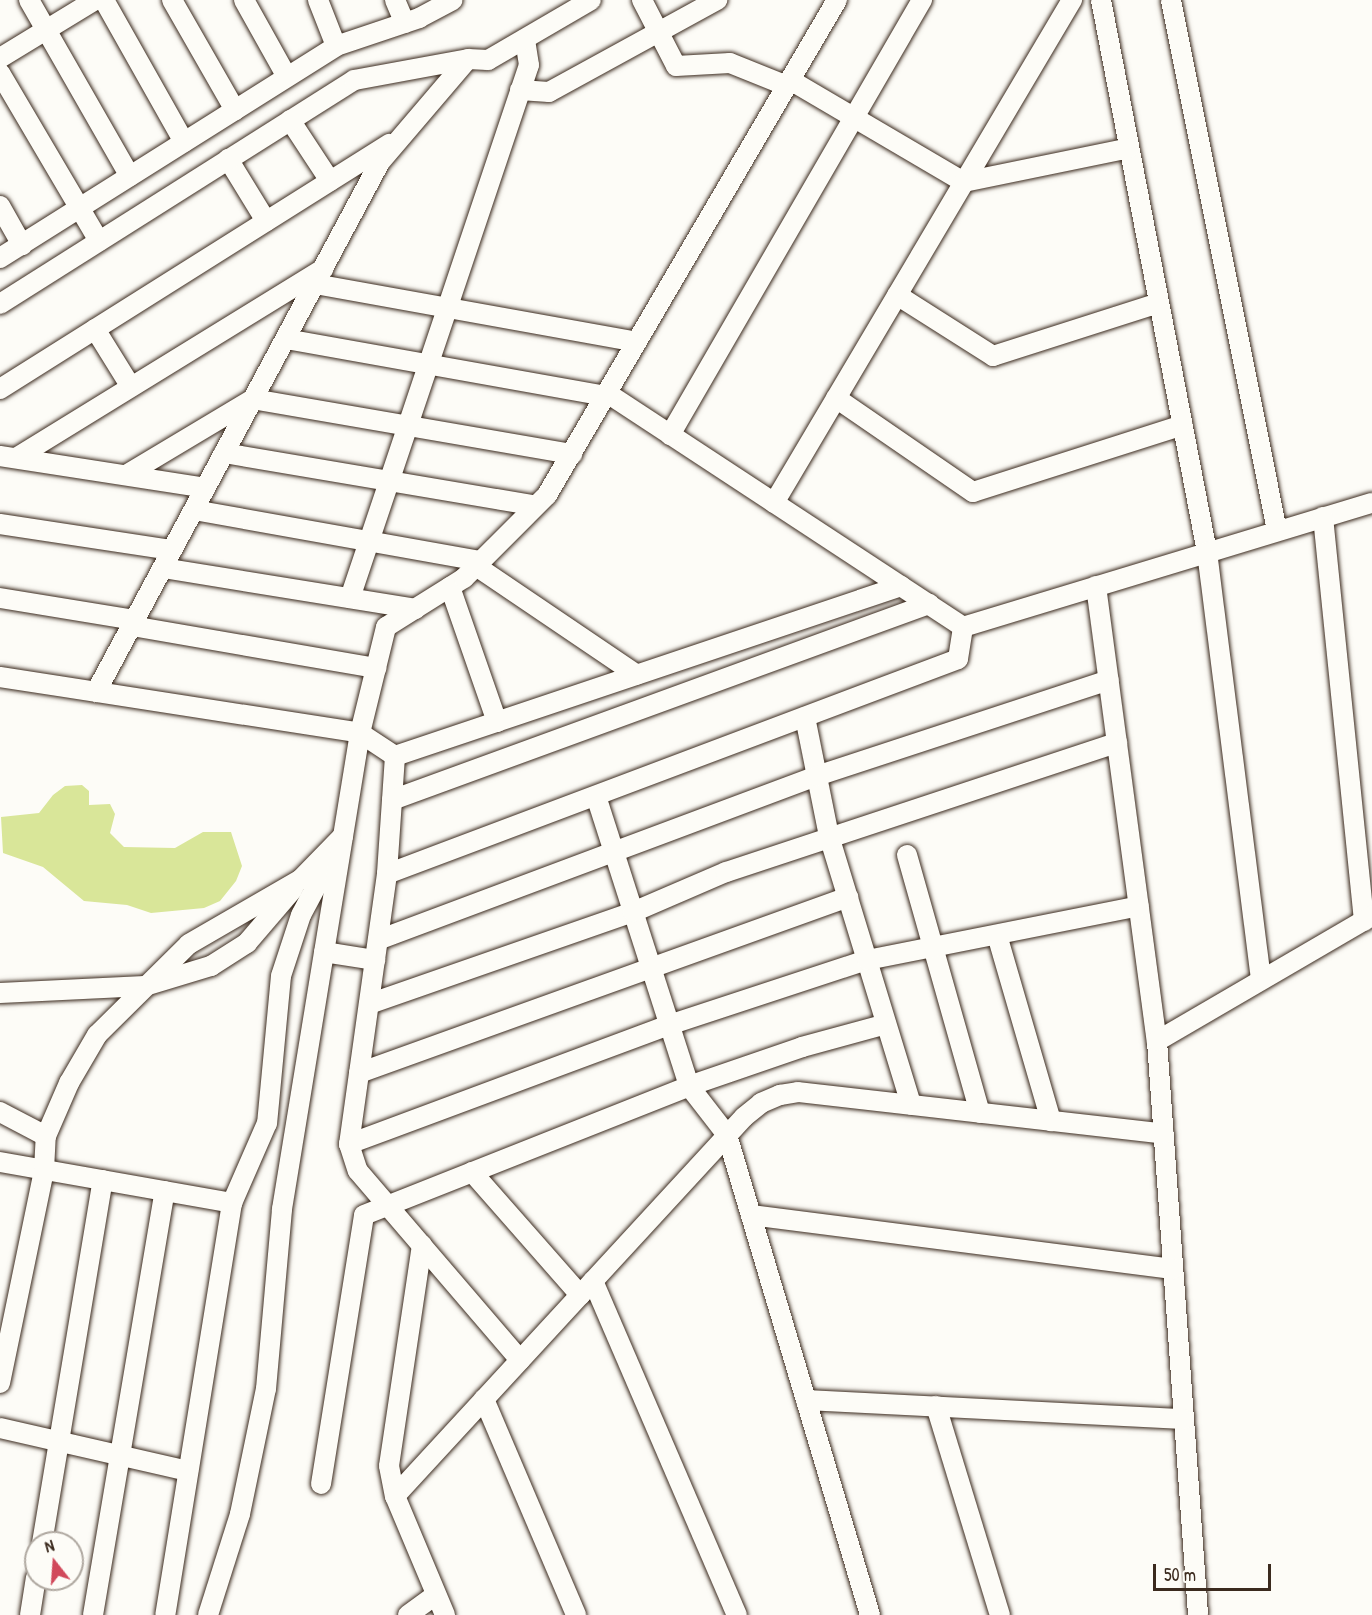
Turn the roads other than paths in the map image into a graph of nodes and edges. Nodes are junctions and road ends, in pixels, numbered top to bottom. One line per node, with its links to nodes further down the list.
1 (29, 0): 18 (street)
2 (95, 0): 18 (street)
3 (104, 0): 32 (street)
4 (172, 0): 28 (street)
5 (244, 0): 25 (street)
6 (318, 0): 21 (street)
7 (395, 0): 17 (street)
8 (453, 0): 17 (street)
9 (591, 0): 20 (street)
10 (642, 0): 19 (street)
11 (717, 0): 19 (street)
12 (837, 0): 26 (street)
13 (922, 0): 29 (street)
14 (1072, 0): 37 (street)
15 (1101, 0): 33 (street)
16 (1172, 0): 73 (street)
17 (405, 23): 21 (street)
18 (46, 30): 22 (street); 35 (street)
19 (660, 33): 26 (street); 27 (street)
20 (525, 39): 23 (street); 27 (street)
21 (336, 46): 25 (street)
22 (0, 58)
23 (468, 59): 30 (street); 31 (street)
24 (0, 73): 39 (street)
25 (287, 77): 28 (street)
26 (789, 83): 29 (street); 51 (street)
27 (520, 90): 48 (street)
28 (235, 110): 32 (street)
29 (854, 118): 37 (street); 60 (street)
30 (290, 120): 34 (street); 36 (street)
31 (404, 134): 36 (street); 44 (street)
32 (184, 142): 35 (street)
33 (1129, 148): 37 (street); 46 (street)
34 (228, 159): 40 (street); 41 (street)
35 (130, 176): 39 (street)
36 (330, 181): 40 (street)
37 (964, 182): 45 (street)
38 (0, 206): 42 (street)
39 (80, 208): 41 (street); 42 (street)
40 (266, 221): 49 (street)
41 (99, 241): 47 (street)
42 (21, 245): 43 (street)
43 (0, 258)
44 (319, 277): 48 (street); 50 (street); 53 (street)
45 (897, 295): 46 (street); 56 (street)
46 (1159, 303): 58 (street)
47 (0, 304)
48 (447, 308): 51 (street); 52 (street)
49 (95, 329): 53 (street); 54 (street)
50 (286, 339): 52 (street); 57 (street)
51 (637, 342): 55 (street)
52 (428, 365): 55 (street); 59 (street)
53 (131, 387): 63 (street)
54 (0, 389)
55 (606, 395): 60 (street); 62 (street)
56 (836, 398): 58 (street); 67 (street)
57 (253, 399): 59 (street); 61 (street); 64 (street)
58 (1183, 425): 75 (street)
59 (408, 426): 62 (street); 65 (street)
60 (670, 435): 67 (street)
61 (225, 453): 65 (street); 66 (street)
62 (572, 454): 69 (street)
63 (8, 457): 64 (street)
64 (126, 475): 66 (street)
65 (389, 481): 69 (street); 74 (street)
66 (206, 488): 70 (street)
67 (774, 503): 78 (street)
68 (1372, 503): 71 (street)
69 (536, 506): 77 (street)
70 (194, 510): 74 (street); 76 (street)
71 (1323, 517): 73 (street); 109 (street)
72 (0, 524): 76 (street)
73 (1277, 531): 75 (street)
74 (369, 541): 77 (street); 82 (street)
75 (1207, 552): 79 (street); 117 (street)
76 (168, 559): 82 (street); 85 (street)
77 (479, 564): 80 (street); 88 (street)
78 (901, 586): 83 (street); 88 (street)
79 (1096, 586): 86 (street); 90 (street)
80 (450, 587): 84 (street); 93 (street)
81 (0, 598): 85 (street)
82 (350, 598): 84 (street)
83 (928, 604): 86 (street); 99 (street)
84 (416, 609): 87 (street)
85 (134, 623): 87 (street); 91 (street)
86 (963, 627): 92 (street)
87 (376, 668): 94 (street)
88 (637, 675): 93 (street)
89 (0, 677): 91 (street)
90 (1109, 681): 95 (street); 97 (street)
91 (96, 692): 94 (street)
92 (805, 717): 97 (street); 98 (street)
93 (497, 722): 96 (street)
94 (360, 733): 96 (street); 100 (street)
95 (1117, 743): 101 (street); 107 (street)
96 (395, 756): 99 (street)
97 (817, 776): 101 (street); 102 (street)
98 (596, 795): 102 (street); 104 (street)
99 (392, 800): 104 (street)
100 (343, 836): 105 (street); 113 (street); 139 (street)
101 (829, 836): 106 (street); 108 (street)
102 (614, 853): 108 (street); 111 (street)
103 (907, 855): 112 (street)
104 (387, 874): 111 (street)
105 (301, 879): 118 (street); 118 (street)
106 (848, 897): 115 (street); 116 (street)
107 (1139, 906): 110 (street); 123 (street)
108 (633, 912): 116 (street); 120 (street)
109 (1368, 918): 117 (street)
110 (997, 934): 112 (street); 129 (street)
111 (378, 939): 114 (street)
112 (932, 948): 115 (street); 128 (street)
113 (324, 952): 114 (street); 163 (street)
114 (375, 960): 120 (street)
115 (867, 960): 121 (street); 122 (street)
116 (651, 968): 122 (street); 124 (street)
117 (1261, 980): 123 (street)
118 (145, 986): 119 (street); 132 (street)
119 (0, 993)
120 (369, 1004): 124 (street)
121 (886, 1024): 125 (street); 126 (street)
122 (669, 1025): 125 (street); 133 (street)
123 (1157, 1041): 130 (street)
124 (359, 1073): 133 (street)
125 (689, 1086): 131 (street); 136 (street)
126 (911, 1105): 128 (street); 131 (street)
127 (0, 1112): 132 (street)
128 (980, 1113): 129 (street)
129 (1051, 1121): 130 (street)
130 (1164, 1134): 143 (street)
131 (727, 1135): 141 (street); 144 (street)
132 (46, 1136): 135 (street)
133 (349, 1144): 140 (street)
134 (0, 1162): 135 (street)
135 (44, 1170): 137 (street); 146 (street)
136 (472, 1172): 140 (street); 144 (street)
137 (103, 1180): 138 (street); 152 (street)
138 (165, 1191): 139 (street); 153 (street)
139 (232, 1203): 154 (street)
140 (387, 1205): 142 (street); 155 (street)
141 (751, 1215): 143 (street); 148 (street)
142 (422, 1245): 145 (street); 156 (street)
143 (1173, 1269): 150 (street)
144 (586, 1288): 145 (street); 167 (street)
145 (520, 1360): 147 (street)
146 (0, 1383)
147 (484, 1399): 156 (street); 166 (street)
148 (806, 1400): 149 (street); 168 (street)
149 (936, 1407): 150 (street); 169 (street)
150 (1184, 1419): 170 (street)
151 (0, 1428): 152 (street)
152 (59, 1441): 153 (street); 157 (street)
153 (120, 1455): 154 (street); 161 (street)
154 (188, 1471): 162 (street)
155 (321, 1484)
156 (395, 1496): 159 (street)
157 (44, 1531)
158 (34, 1591): 160 (street)
159 (436, 1594): 164 (street); 165 (street)
160 (30, 1615)
161 (93, 1615)
162 (165, 1615)
163 (208, 1615)
164 (408, 1615)
165 (445, 1615)
166 (576, 1615)
167 (737, 1615)
168 (870, 1615)
169 (999, 1615)
170 (1198, 1615)

